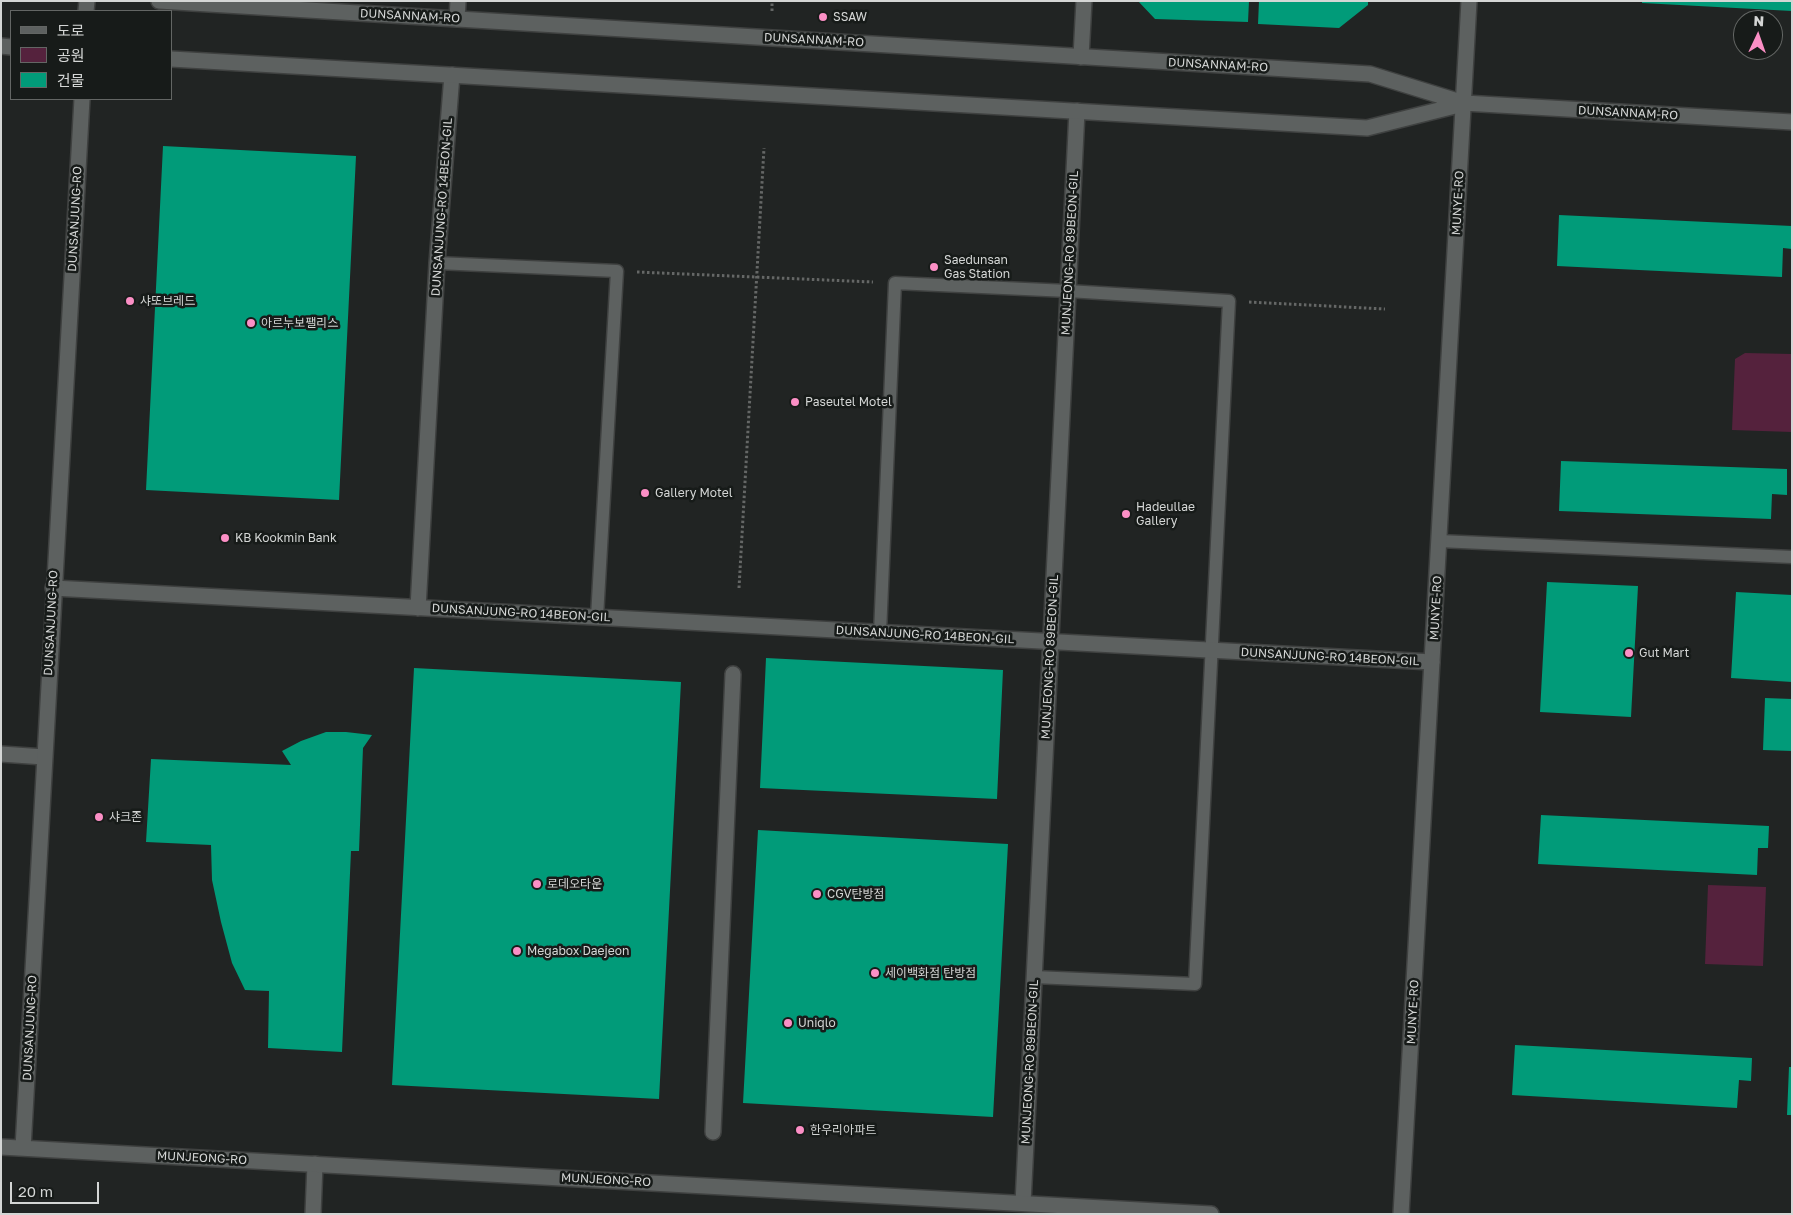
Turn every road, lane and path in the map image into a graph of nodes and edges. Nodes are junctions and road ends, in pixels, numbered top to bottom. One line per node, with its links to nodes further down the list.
1 (159, 1): 7 (main road, DUNSANNAM-RO)
2 (458, 1): 7 (main road)
3 (772, 1): 6 (path)
4 (1084, 1): 8 (main road)
5 (1469, 1): 12 (main road, MUNYE-RO)
6 (772, 10)
7 (456, 19): 8 (main road, DUNSANNAM-RO)
8 (1081, 57): 12 (main road, DUNSANNAM-RO)
9 (172, 59): 10 (main road, DUNSANNAM-RO)
10 (452, 75): 13 (main road, DUNSANNAM-RO); 16 (main road, DUNSANJUNG-RO 14BEON-GIL)
11 (82, 100): 25 (main road, DUNSANJUNG-RO)
12 (1464, 103): 13 (main road, DUNSANNAM-RO); 14 (main road, DUNSANNAM-RO); 23 (main road, MUNYE-RO)
13 (1077, 111): 20 (main road, MUNJEONG-RO 89BEON-GIL)
14 (1792, 122)
15 (764, 148): 18 (path)
16 (437, 263): 17 (lane); 27 (main road, DUNSANJUNG-RO 14BEON-GIL)
17 (617, 271): 18 (path); 28 (lane)
18 (757, 278): 19 (path); 26 (path)
19 (895, 283): 20 (lane); 29 (lane)
20 (1068, 291): 21 (lane); 30 (main road, MUNJEONG-RO 89BEON-GIL)
21 (1229, 301): 22 (path); 31 (lane)
22 (1385, 309)
23 (1439, 541): 24 (lane); 32 (main road, MUNYE-RO)
24 (1792, 557)
25 (53, 588): 27 (main road, DUNSANJUNG-RO 14BEON-GIL); 35 (main road, DUNSANJUNG-RO)
26 (739, 588)
27 (418, 608): 28 (main road, DUNSANJUNG-RO 14BEON-GIL)
28 (597, 617): 29 (main road, DUNSANJUNG-RO 14BEON-GIL)
29 (880, 633): 30 (main road, DUNSANJUNG-RO 14BEON-GIL)
30 (1051, 642): 31 (main road, DUNSANJUNG-RO 14BEON-GIL); 36 (main road, MUNJEONG-RO 89BEON-GIL)
31 (1211, 650): 32 (main road, DUNSANJUNG-RO 14BEON-GIL); 36 (lane)
32 (1432, 662): 44 (main road, MUNYE-RO)
33 (733, 674): 37 (main road)
34 (1, 754): 35 (main road)
35 (44, 757): 39 (main road, DUNSANJUNG-RO)
36 (1034, 977): 41 (main road, MUNJEONG-RO 89BEON-GIL)
37 (712, 1132)
38 (1, 1147): 39 (main road, MUNJEONG-RO)
39 (23, 1148): 40 (main road, MUNJEONG-RO)
40 (316, 1164): 41 (main road, MUNJEONG-RO); 42 (main road)
41 (1023, 1204): 43 (main road, MUNJEONG-RO)
42 (313, 1214)
43 (1211, 1214)
44 (1401, 1214)

